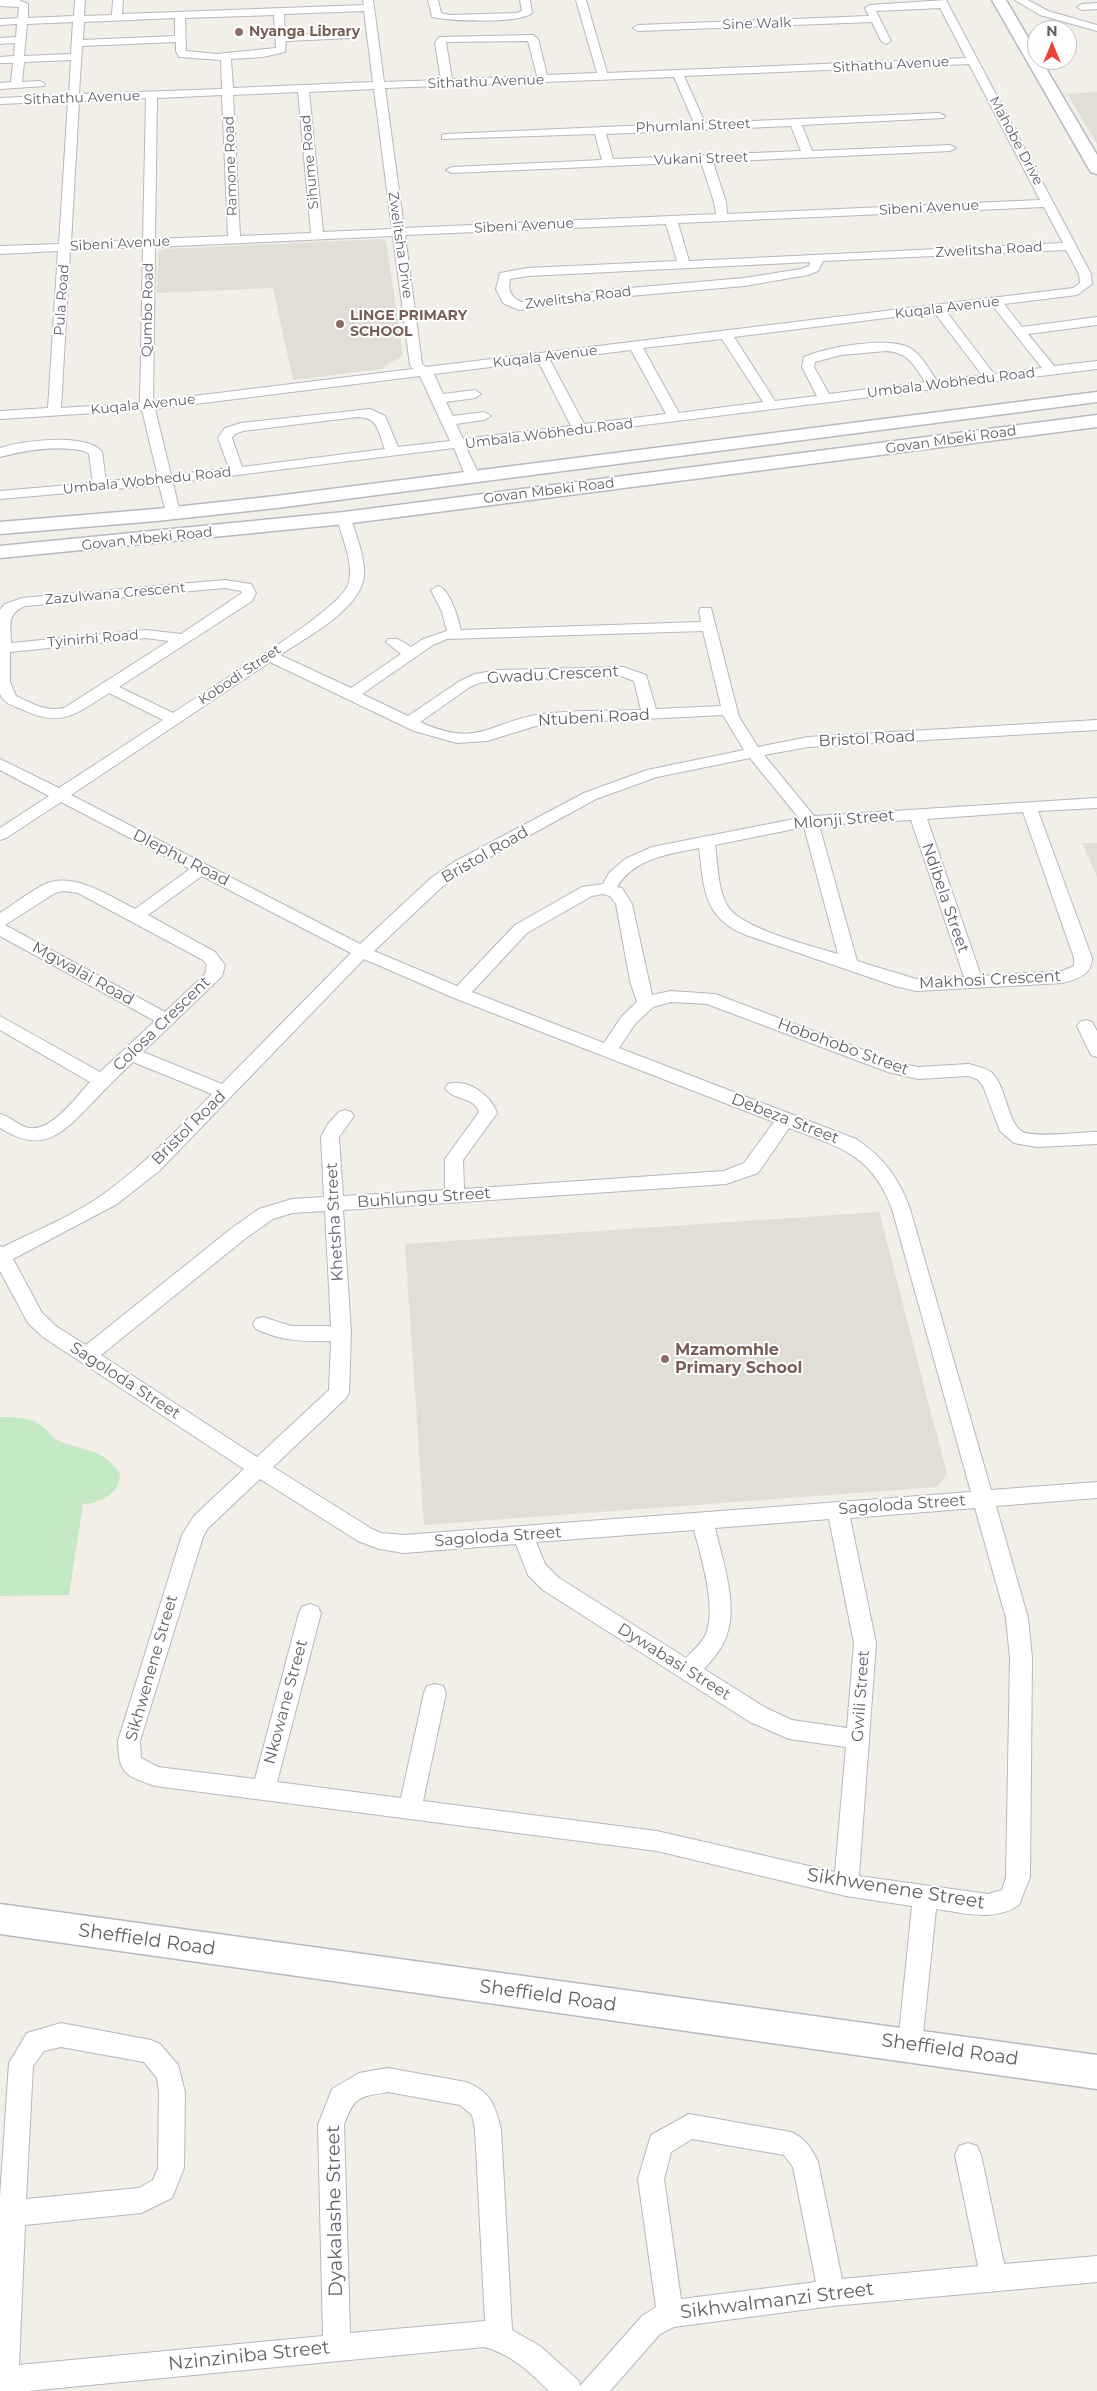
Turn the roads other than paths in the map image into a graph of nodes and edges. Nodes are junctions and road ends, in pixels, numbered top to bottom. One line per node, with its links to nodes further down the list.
1 (80, 0): 20 (street)
2 (118, 0): 19 (street)
3 (252, 0): 17 (street)
4 (433, 0): 5 (street)
5 (525, 0)
6 (582, 0): 39 (street)
7 (999, 0): 59 (main road)
8 (1020, 0): 25 (street)
9 (0, 3): 22 (street)
10 (942, 3): 12 (street); 37 (street, Mahobe Drive)
11 (368, 4): 13 (street); 45 (street, Zwelitsha Drive)
12 (868, 4): 21 (street)
13 (314, 5): 16 (street)
14 (1082, 6): 15 (street)
15 (1097, 6)
16 (279, 11): 17 (street); 27 (street)
17 (253, 12): 18 (street)
18 (183, 13): 19 (street); 28 (street)
19 (117, 18): 20 (street)
20 (79, 19): 22 (street); 32 (street)
21 (875, 19): 24 (street, Sine Walk); 31 (street)
22 (22, 21): 23 (street); 29 (street)
23 (0, 22)
24 (638, 28)
25 (1097, 28)
26 (352, 35): 27 (street)
27 (281, 38): 33 (street)
28 (180, 39): 32 (street); 33 (street)
29 (20, 40): 30 (street); 35 (street)
30 (0, 41)
31 (886, 41)
32 (78, 43): 34 (street)
33 (226, 56): 47 (street)
34 (78, 57): 35 (street); 49 (street)
35 (18, 59): 36 (street); 43 (street)
36 (0, 60)
37 (973, 62): 38 (street, Sithathu Avenue); 62 (street, Mahobe Drive)
38 (678, 74): 39 (street, Sithathu Avenue); 53 (street)
39 (603, 77): 40 (street, Sithathu Avenue)
40 (543, 80): 41 (street, Sithathu Avenue); 41 (street)
41 (447, 83): 45 (street, Sithathu Avenue)
42 (40, 84): 43 (street)
43 (16, 85): 44 (street)
44 (0, 86)
45 (378, 86): 46 (street, Sithathu Avenue); 65 (street, Zwelitsha Drive)
46 (303, 89): 47 (street, Sithathu Avenue); 66 (street, Sihume Road)
47 (228, 92): 48 (street, Sithathu Avenue); 67 (street, Ramone Road)
48 (152, 95): 49 (street, Sithathu Avenue); 68 (street, Qumbo Road)
49 (76, 98): 50 (street, Sithathu Avenue); 70 (street, Pula Road)
50 (0, 101)
51 (939, 116): 52 (street, Phumlani Street)
52 (795, 122): 53 (street, Phumlani Street); 57 (street)
53 (700, 126): 54 (street, Phumlani Street)
54 (599, 130): 55 (street, Phumlani Street); 60 (street)
55 (446, 137)
56 (950, 148): 57 (street, Vukani Street)
57 (808, 155): 58 (street, Vukani Street)
58 (706, 159): 60 (street, Vukani Street); 63 (street)
59 (1095, 162)
60 (608, 163): 61 (street, Vukani Street)
61 (452, 170)
62 (1049, 203): 63 (street, Sibeni Avenue); 69 (street, Mahobe Drive)
63 (722, 218): 64 (street, Sibeni Avenue)
64 (671, 220): 65 (street, Sibeni Avenue); 73 (street)
65 (398, 232): 66 (street, Sibeni Avenue); 86 (street, Zwelitsha Drive)
66 (317, 236): 67 (street, Sibeni Avenue)
67 (234, 239): 68 (street, Sibeni Avenue)
68 (149, 243): 70 (street, Sibeni Avenue); 94 (street, Qumbo Road)
69 (1071, 246): 72 (street, Zwelitsha Road); 74 (street, Mahobe Drive)
70 (65, 247): 71 (street, Sibeni Avenue); 96 (street, Pula Road)
71 (0, 250)
72 (818, 258): 73 (street, Zwelitsha Road); 73 (street, Zwelitsha Road)
73 (684, 265)
74 (1086, 284): 75 (street, Kuqala Avenue)
75 (996, 302): 76 (street, Kuqala Avenue); 79 (street)
76 (938, 309): 78 (street, Kuqala Avenue); 87 (street)
77 (1097, 321): 79 (street)
78 (831, 322): 80 (street, Kuqala Avenue); 82 (street)
79 (1019, 331): 85 (street)
80 (726, 335): 81 (street, Kuqala Avenue); 95 (street)
81 (635, 346): 83 (street, Kuqala Avenue); 99 (street)
82 (850, 351): 88 (street); 93 (street)
83 (542, 357): 86 (street, Kuqala Avenue); 103 (street)
84 (1097, 365): 85 (street, Umbala Wobhedu Road)
85 (1050, 370): 87 (street, Umbala Wobhedu Road)
86 (423, 372): 89 (street, Kuqala Avenue); 92 (street, Zwelitsha Drive)
87 (991, 378): 88 (street, Umbala Wobhedu Road)
88 (934, 385): 93 (street, Umbala Wobhedu Road)
89 (286, 389): 94 (street, Kuqala Avenue); 100 (street)
90 (475, 394): 92 (street)
91 (1097, 398): 108 (main road, Govan Mbeki Road)
92 (438, 399): 101 (street, Zwelitsha Drive)
93 (825, 399): 95 (street, Umbala Wobhedu Road)
94 (148, 405): 96 (street, Kuqala Avenue); 109 (street)
95 (772, 406): 99 (street, Umbala Wobhedu Road)
96 (54, 413): 97 (street, Kuqala Avenue)
97 (0, 415)
98 (484, 416): 101 (street)
99 (675, 418): 103 (street, Umbala Wobhedu Road)
100 (298, 420): 105 (street); 107 (street)
101 (448, 421): 104 (street, Zwelitsha Drive)
102 (1097, 421): 113 (main road, Govan Mbeki Road)
103 (580, 430): 104 (street, Umbala Wobhedu Road)
104 (460, 445): 105 (street, Umbala Wobhedu Road); 108 (street, Zwelitsha Drive)
105 (393, 452): 107 (street, Umbala Wobhedu Road)
106 (0, 453): 110 (street)
107 (237, 472): 109 (street, Umbala Wobhedu Road)
108 (473, 477): 112 (main road, Govan Mbeki Road)
109 (166, 480): 110 (street, Umbala Wobhedu Road); 112 (street)
110 (100, 486): 111 (street, Umbala Wobhedu Road)
111 (0, 495)
112 (174, 513): 114 (main road, Govan Mbeki Road)
113 (344, 518): 115 (main road, Govan Mbeki Road); 126 (street, Kobodi Street)
114 (0, 528)
115 (0, 552)
116 (438, 590): 121 (street)
117 (706, 611): 119 (street)
118 (641, 612): 120 (street)
119 (710, 626): 120 (street); 129 (street)
120 (644, 628): 121 (street)
121 (455, 634): 125 (street)
122 (184, 638): 124 (street, Tyinirhi Road); 124 (street, Zazulwana Crescent); 127 (street, Zazulwana Crescent)
123 (393, 642): 125 (street)
124 (2, 648): 127 (street, Zazulwana Crescent)
125 (411, 653): 128 (street)
126 (269, 656): 128 (street, Ntubeni Road); 131 (street, Kobodi Street)
127 (108, 687): 131 (street)
128 (351, 694): 132 (street, Ntubeni Road)
129 (730, 710): 130 (street, Ntubeni Road); 134 (street)
130 (650, 714): 132 (street, Ntubeni Road); 132 (street, Gwadu Crescent)
131 (174, 719): 136 (street, Kobodi Street)
132 (410, 722)
133 (1097, 725): 134 (street, Bristol Road)
134 (752, 752): 140 (street); 148 (street, Bristol Road)
135 (0, 764): 136 (street, Dlephu Road)
136 (59, 795): 141 (street, Kobodi Street); 143 (street, Dlephu Road)
137 (1097, 803): 138 (street, Mlonji Street)
138 (1029, 808): 139 (street, Mlonji Street); 150 (street, Makhosi Crescent)
139 (917, 814): 140 (street, Mlonji Street); 150 (street, Ndibela Street)
140 (810, 821): 142 (street, Mlonji Street); 149 (street)
141 (0, 835)
142 (707, 843): 144 (street, Mlonji Street); 149 (street, Makhosi Crescent)
143 (201, 868): 145 (street); 148 (street, Dlephu Road)
144 (608, 889): 151 (street); 152 (street)
145 (136, 916): 146 (street, Colosa Crescent); 153 (street, Colosa Crescent)
146 (0, 921)
147 (0, 929): 153 (street, Mgwalai Road)
148 (362, 952): 151 (street, Debeza Street); 161 (street, Bristol Road)
149 (849, 964): 150 (street, Makhosi Crescent)
150 (974, 982)
151 (460, 994): 156 (street, Debeza Street)
152 (646, 1002): 156 (street); 165 (street, Hobohobo Street)
153 (166, 1020): 158 (street, Colosa Crescent)
154 (0, 1022): 159 (street)
155 (1086, 1026): 157 (street)
156 (608, 1051): 163 (street, Debeza Street)
157 (1097, 1051)
158 (131, 1054): 159 (street, Colosa Crescent); 161 (street)
159 (102, 1081): 164 (street, Colosa Crescent)
160 (454, 1088): 166 (street)
161 (224, 1092): 168 (street, Bristol Road)
162 (345, 1116): 167 (street, Khetsha Street)
163 (786, 1119): 166 (street, Buhlungu Street); 174 (street, Debeza Street)
164 (0, 1120)
165 (1097, 1138)
166 (455, 1196): 167 (street, Buhlungu Street)
167 (333, 1204): 170 (street, Khetsha Street); 171 (street, Buhlungu Street)
168 (1, 1255): 171 (street, Sagoloda Street)
169 (263, 1324): 170 (street)
170 (341, 1333): 172 (street, Khetsha Street)
171 (86, 1356): 172 (street, Sagoloda Street)
172 (260, 1469): 177 (street, Sagoloda Street); 182 (street, Sikhwenene Street)
173 (1097, 1490): 174 (street, Sagoloda Street)
174 (983, 1498): 175 (street, Sagoloda Street); 185 (street, Sikhwenene Street)
175 (838, 1510): 176 (street, Sagoloda Street); 181 (street, Gwili Street)
176 (703, 1521): 177 (street, Sagoloda Street); 179 (street)
177 (523, 1535): 179 (street, Dywabasi Street)
178 (310, 1613): 182 (street, Nkowane Street)
179 (689, 1671): 181 (street, Dywabasi Street)
180 (435, 1693): 183 (street)
181 (858, 1739): 184 (street, Gwili Street)
182 (263, 1791): 183 (street, Sikhwenene Street)
183 (410, 1809): 184 (street, Sikhwenene Street)
184 (846, 1885): 185 (street, Sikhwenene Street)
185 (925, 1897): 187 (street)
186 (0, 1919): 187 (main road, Sheffield Road)
187 (910, 2044): 188 (main road, Sheffield Road)
188 (1097, 2072)
189 (968, 2155): 192 (street)
190 (12, 2213): 190 (street); 197 (street)
191 (1097, 2269): 192 (street, Sikhwalmanzi Street)
192 (994, 2278): 193 (street, Sikhwalmanzi Street)
193 (832, 2293): 194 (street, Sikhwalmanzi Street); 194 (street)
194 (670, 2314): 199 (street, Sikhwalmanzi Street)
195 (499, 2336): 196 (street, Nzinziniba Street); 196 (street, Dyakalashe Street); 198 (street)
196 (338, 2348): 197 (street, Nzinziniba Street)
197 (2, 2380)
198 (569, 2391)
199 (592, 2391)

